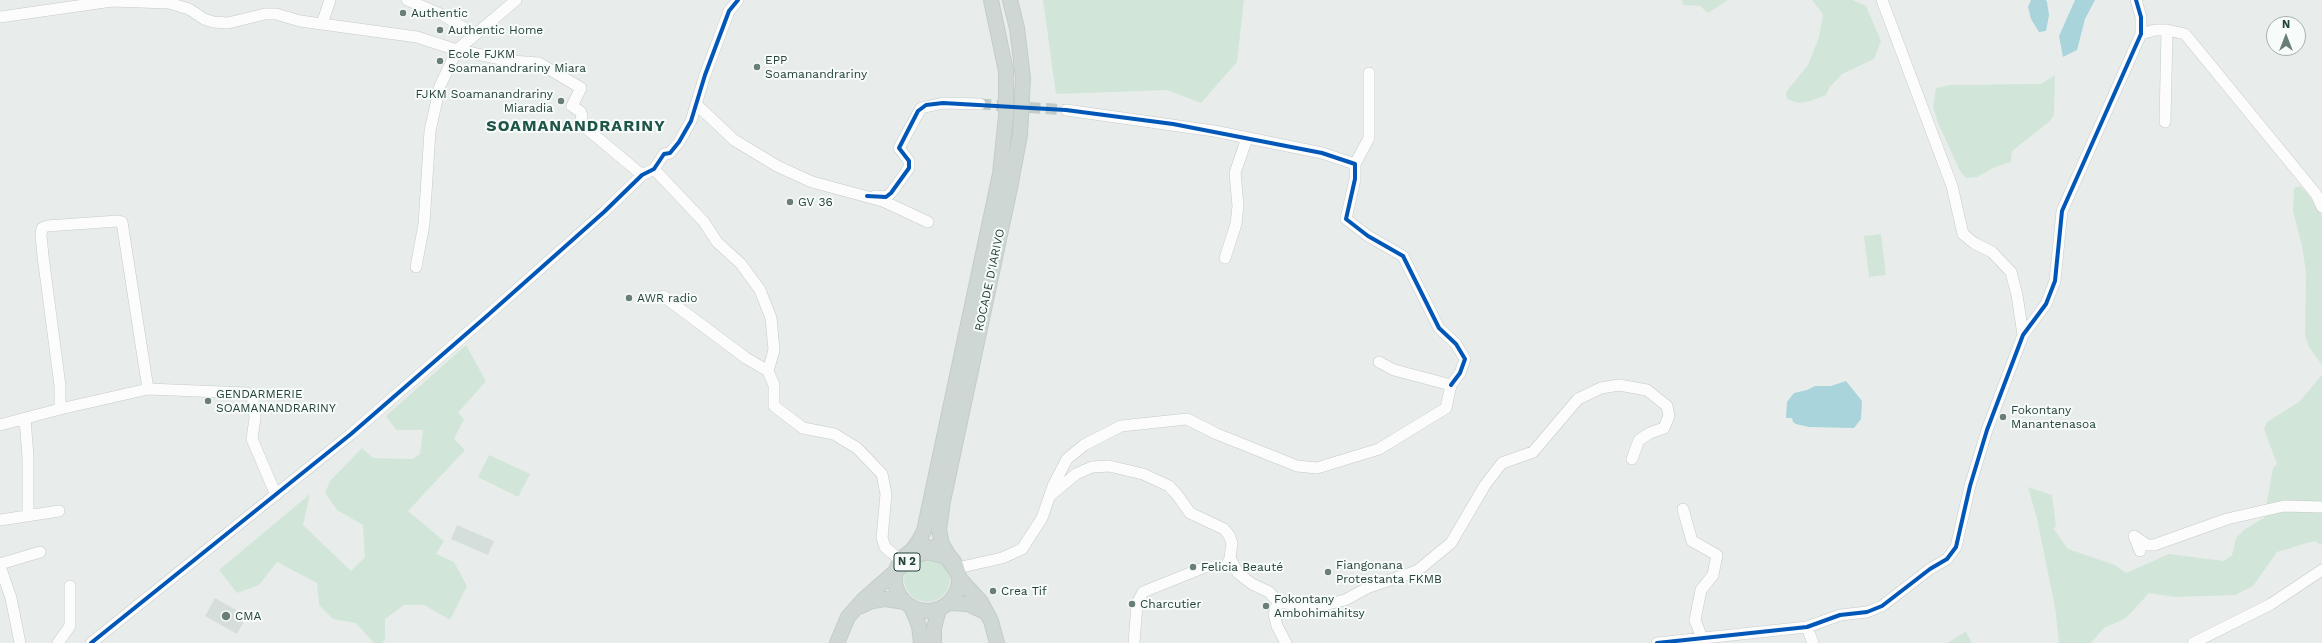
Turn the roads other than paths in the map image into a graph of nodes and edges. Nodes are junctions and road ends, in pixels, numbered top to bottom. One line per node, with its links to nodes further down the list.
1 (330, 0): 12 (street)
2 (407, 0): 15 (street)
3 (516, 0): 15 (street)
4 (738, 0): 18 (street)
5 (991, 0): 52 (main road, ROCADE D'IARIVO)
6 (1010, 0): 50 (main road, ROCADE D'IARIVO)
7 (1882, 0): 32 (street)
8 (2136, 0): 14 (street)
9 (98, 1): 10 (street); 11 (street)
10 (187, 4): 12 (street)
11 (0, 17)
12 (322, 24): 16 (street)
13 (2167, 30): 14 (street); 21 (street); 27 (street)
14 (2140, 34): 32 (street)
15 (475, 35): 16 (street)
16 (456, 50): 25 (street); 30 (street)
17 (1369, 73): 23 (street)
18 (696, 104): 24 (street); 26 (street)
19 (980, 104): 26 (street)
20 (1066, 110): 22 (street)
21 (2165, 122)
22 (1247, 138): 23 (street); 29 (street)
23 (1356, 164): 35 (street)
24 (654, 169): 25 (street); 34 (street)
25 (642, 175): 41 (street)
26 (867, 196): 28 (street)
27 (2322, 207)
28 (928, 222)
29 (1225, 258)
30 (416, 267)
31 (663, 296): 34 (street)
32 (2023, 335): 62 (street)
33 (1379, 362): 35 (street)
34 (768, 371): 52 (street)
35 (1451, 385): 42 (street)
36 (148, 389): 37 (street); 37 (street); 41 (street)
37 (60, 408): 38 (street)
38 (25, 419): 39 (street); 46 (street)
39 (0, 425)
40 (1632, 458): 57 (street)
41 (276, 495): 66 (street)
42 (1050, 496): 51 (street); 55 (street)
43 (2322, 507): 48 (street)
44 (1683, 509): 63 (street)
45 (59, 511): 46 (street)
46 (28, 515): 47 (street)
47 (0, 520)
48 (2140, 550)
49 (40, 552): 53 (street)
50 (949, 556): 52 (main road, N 2); 55 (main road, N 2)
51 (1230, 558): 57 (street); 71 (street)
52 (902, 562): 55 (main road, N 2); 58 (main road, N 2); 60 (main road, N 2)
53 (0, 565): 64 (street)
54 (2322, 570): 75 (street)
55 (958, 573): 59 (main road); 61 (main road, N 2)
56 (70, 586): 65 (street)
57 (1278, 602): 72 (street)
58 (908, 604): 59 (main road); 60 (main road); 68 (main road)
59 (944, 606): 61 (main road); 69 (main road)
60 (857, 608): 67 (main road, N 2)
61 (987, 614): 70 (main road, N 2)
62 (1807, 626): 63 (street); 74 (street)
63 (1702, 638): 73 (street)
64 (20, 643)
65 (58, 643)
66 (91, 643)
67 (837, 643)
68 (921, 643)
69 (934, 643)
70 (997, 643)
71 (1134, 643)
72 (1286, 643)
73 (1657, 643)
74 (1813, 643)
75 (2193, 643)

